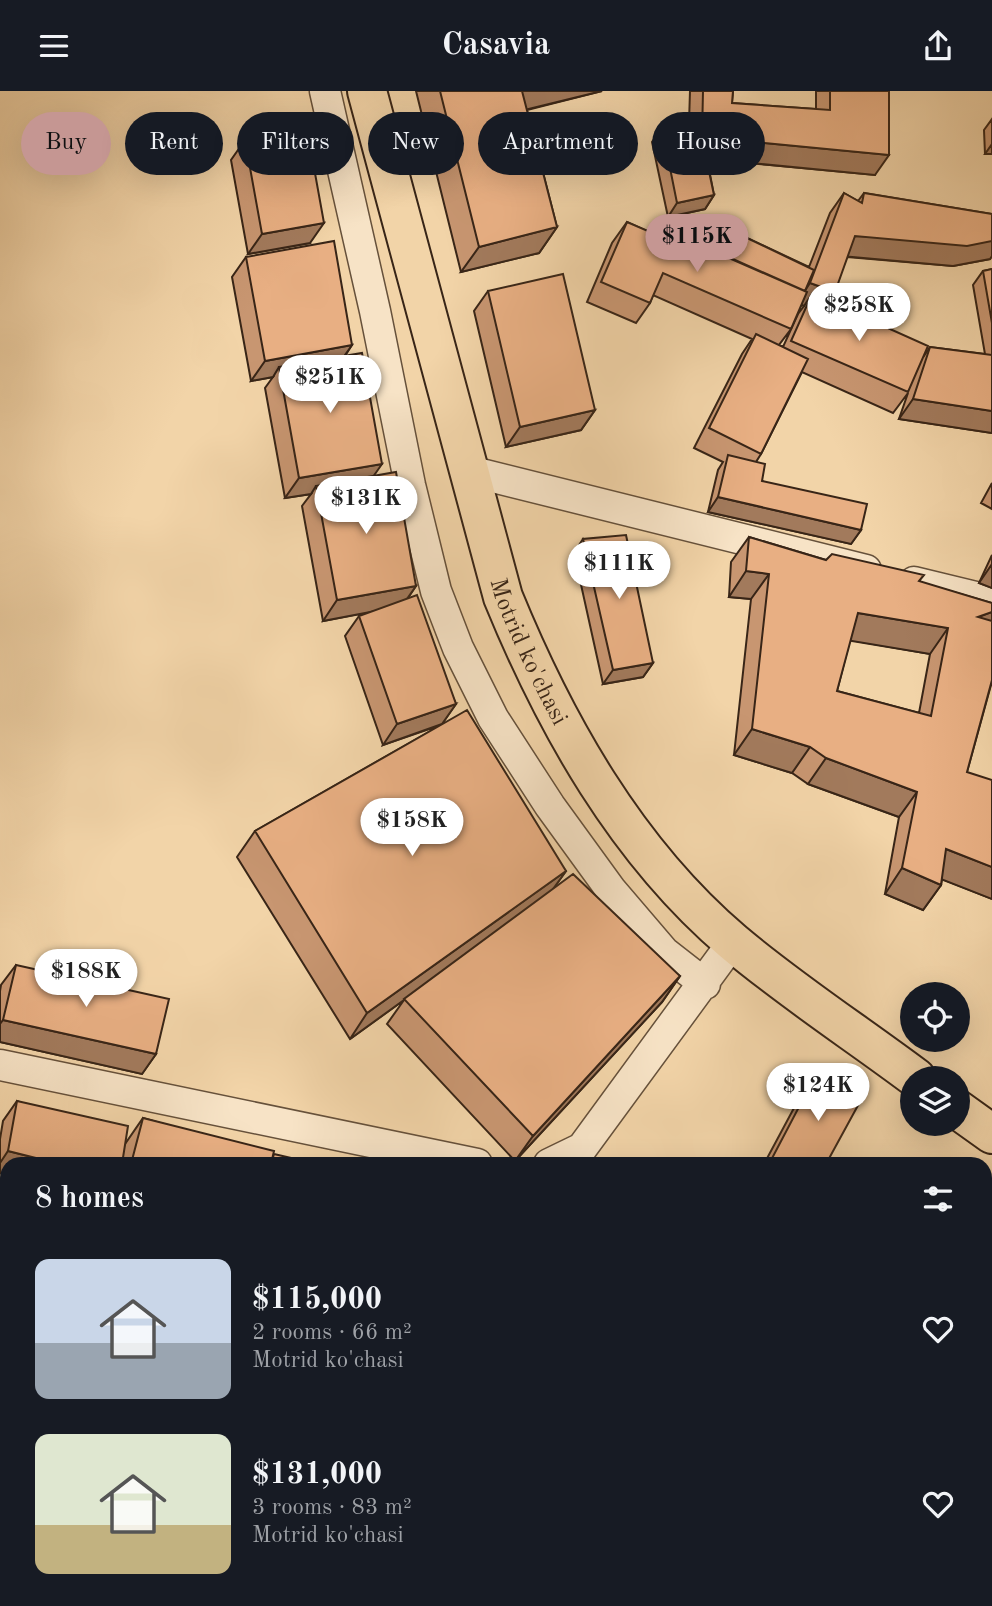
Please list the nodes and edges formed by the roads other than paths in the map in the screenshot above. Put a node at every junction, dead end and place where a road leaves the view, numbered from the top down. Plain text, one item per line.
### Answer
1 (325, 91) edge
2 (367, 91) edge
3 (469, 471) junction
4 (992, 601) edge
5 (733, 942) junction
6 (705, 984) junction
7 (0, 1065) edge
8 (900, 1066) edge
9 (970, 1118) edge
10 (992, 1134) edge
11 (443, 1157) edge
12 (563, 1157) edge

1 - 6 street
2 - 3 main road, Motrid ko'chasi
3 - 4 street
3 - 5 main road, Motrid ko'chasi
5 - 6 street
5 - 8 main road, Motrid ko'chasi
6 - 12 street
7 - 11 street
9 - 10 main road

